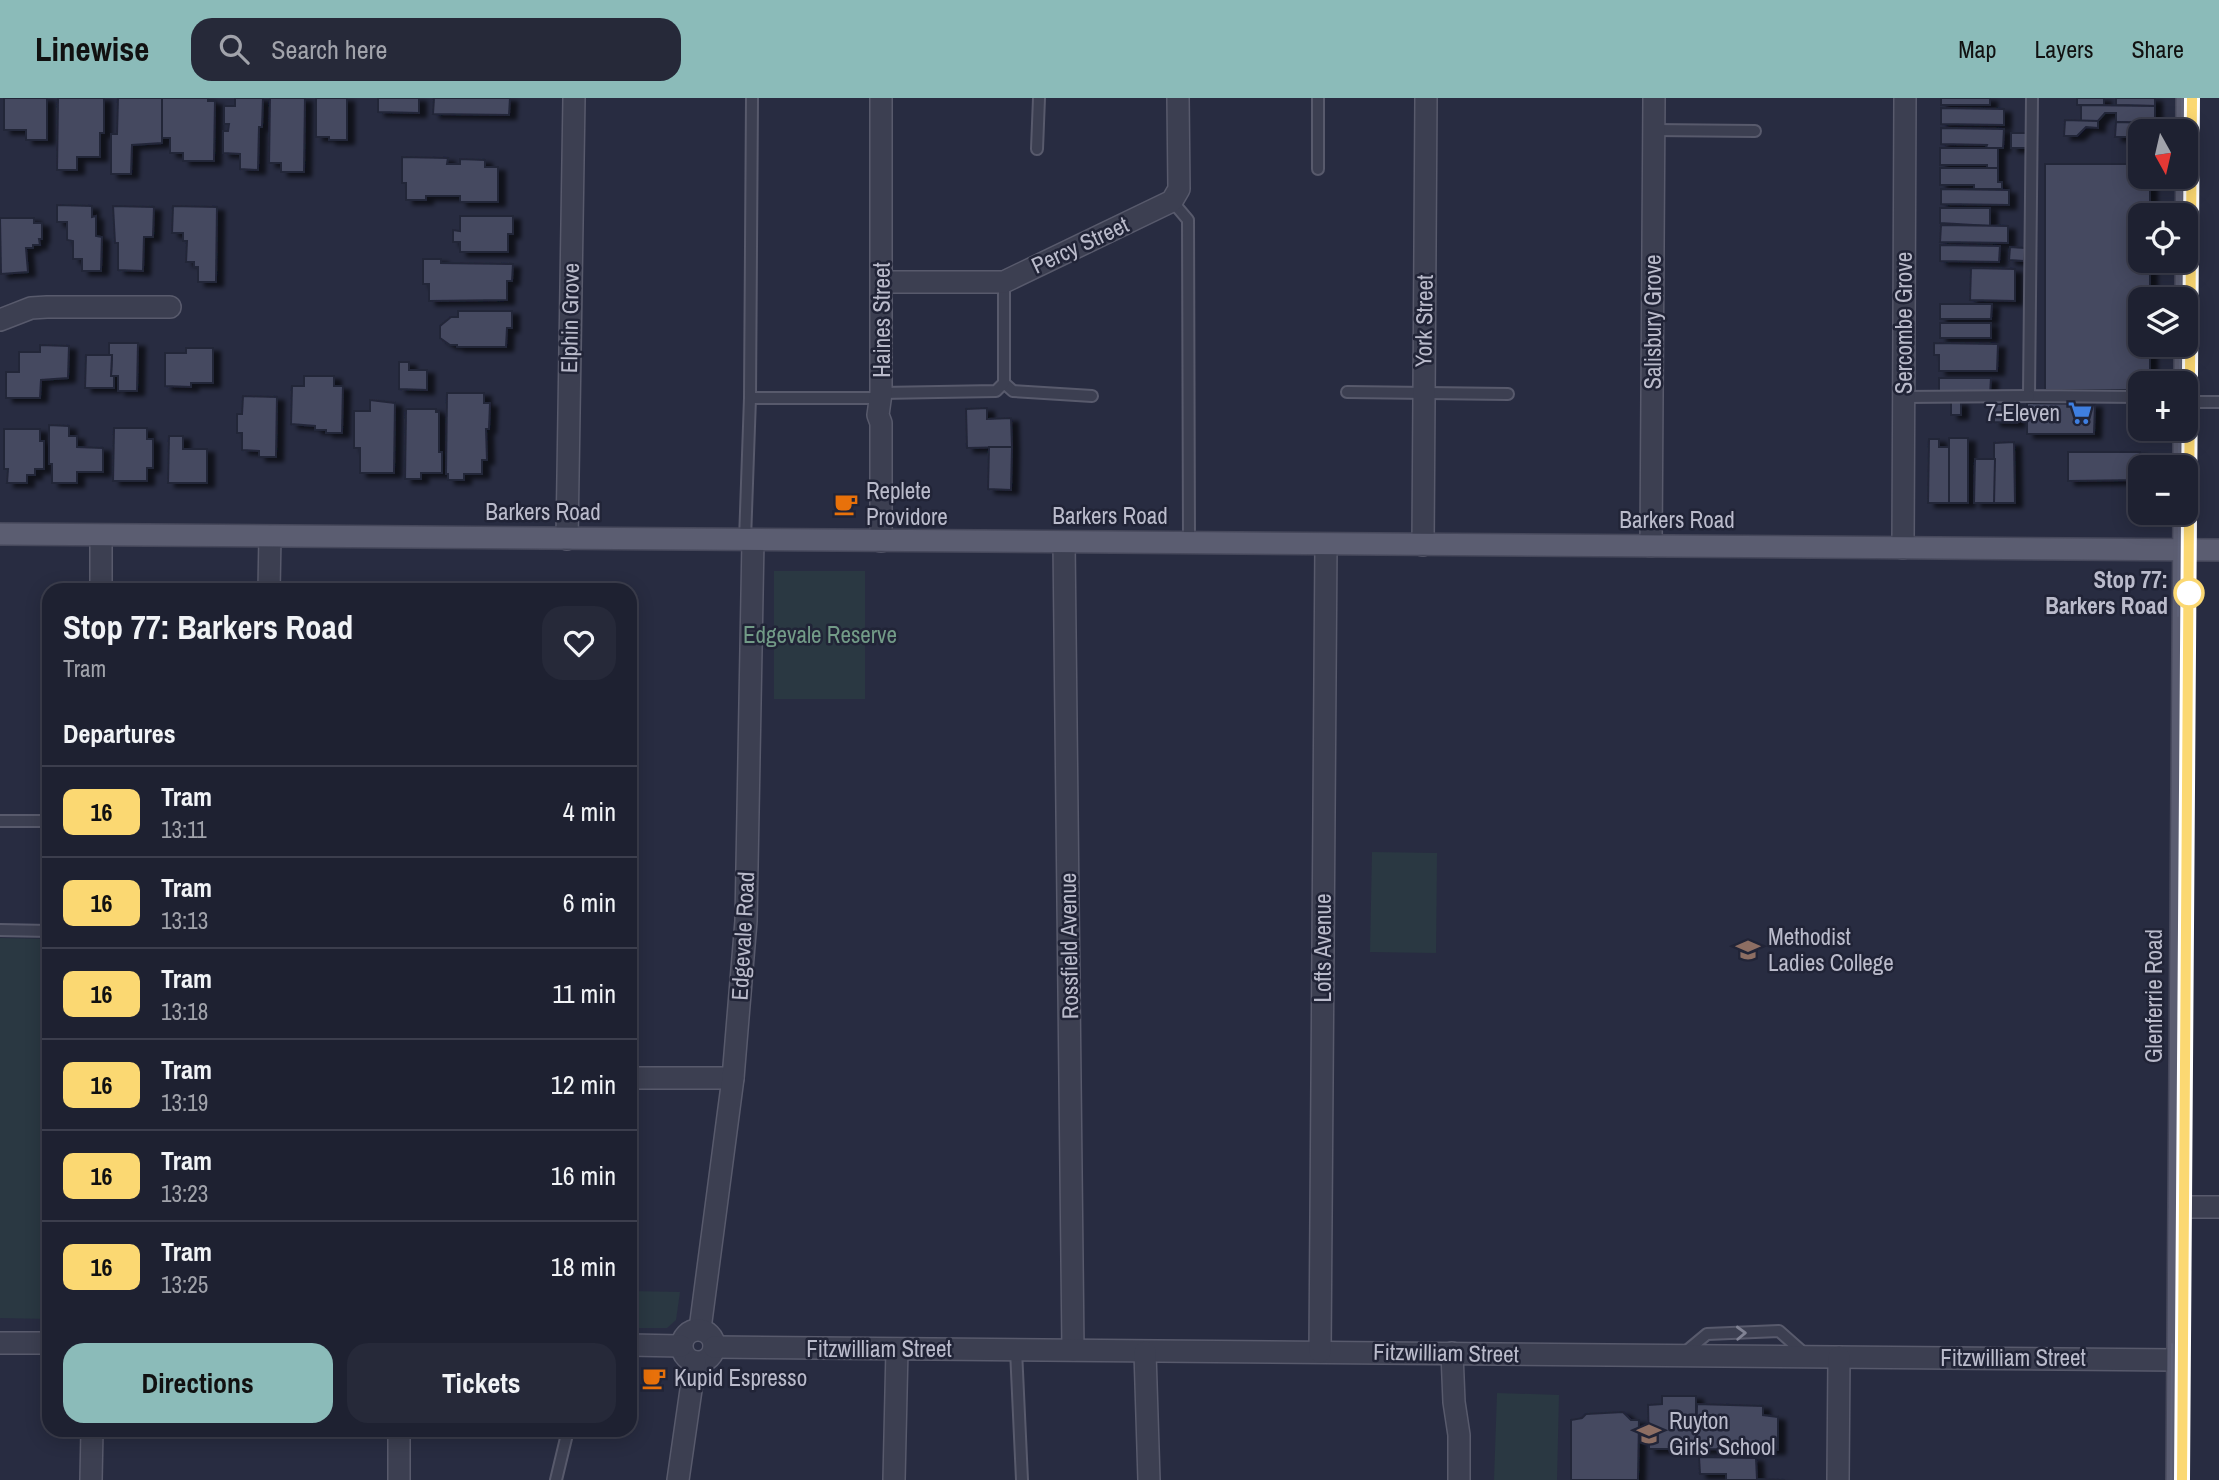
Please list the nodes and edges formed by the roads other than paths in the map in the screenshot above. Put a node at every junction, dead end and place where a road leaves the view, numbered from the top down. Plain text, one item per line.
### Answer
1 (573, 98) edge
2 (752, 98) edge
3 (881, 98) edge
4 (1039, 98) edge
5 (1178, 98) edge
6 (1318, 98) edge
7 (1426, 98) edge
8 (1654, 98) edge
9 (1905, 98) edge
10 (2032, 98) edge
11 (2187, 98) edge
12 (1654, 130) junction
13 (1755, 131) dead end
14 (1037, 149) dead end
15 (1318, 169) dead end
16 (1172, 201) junction
17 (882, 282) junction
18 (1004, 282) junction
19 (2186, 287) edge
20 (170, 307) dead end
21 (4, 320) edge
22 (1004, 383) junction
23 (1347, 393) dead end
24 (1424, 393) junction
25 (1508, 394) dead end
26 (880, 396) junction
27 (1092, 396) dead end
28 (2029, 396) junction
29 (1904, 397) junction
30 (2128, 397) edge
31 (750, 398) junction
32 (2198, 402) edge
33 (2219, 402) edge
34 (2184, 525) edge
35 (0, 534) edge
36 (101, 535) junction
37 (270, 536) junction
38 (567, 539) junction
39 (749, 540) junction
40 (881, 541) junction
41 (1064, 542) junction
42 (1189, 542) junction
43 (1326, 544) junction
44 (1423, 545) junction
45 (1651, 546) junction
46 (1903, 548) junction
47 (2184, 549) junction
48 (2219, 550) edge
49 (101, 583) edge
50 (269, 583) edge
51 (0, 821) edge
52 (42, 821) edge
53 (0, 930) edge
54 (42, 930) edge
55 (637, 1078) edge
56 (733, 1078) junction
57 (2179, 1207) junction
58 (2219, 1207) edge
59 (700, 1329) junction
60 (0, 1343) edge
61 (42, 1343) edge
62 (637, 1346) edge
63 (714, 1347) junction
64 (897, 1349) junction
65 (1016, 1350) junction
66 (1073, 1350) junction
67 (1145, 1352) junction
68 (1320, 1352) junction
69 (1460, 1353) junction
70 (688, 1354) junction
71 (1839, 1357) junction
72 (2178, 1360) junction
73 (92, 1437) edge
74 (399, 1437) edge
75 (566, 1437) edge
76 (91, 1480) edge
77 (399, 1480) edge
78 (556, 1480) edge
79 (678, 1480) edge
80 (894, 1480) edge
81 (1022, 1480) edge
82 (1149, 1480) edge
83 (1459, 1480) edge
84 (1838, 1480) edge
85 (2177, 1480) edge

1 - 38 street, Elphin Grove
2 - 31 lane
3 - 17 street, Haines Street
4 - 14 lane
5 - 16 street
6 - 15 lane
7 - 24 street, York Street
8 - 12 street, Salisbury Grove
9 - 29 street, Sercombe Grove
10 - 28 lane
11 - 19 main road
12 - 13 lane
12 - 45 street, Salisbury Grove
16 - 18 street, Percy Street
16 - 42 lane
17 - 18 street, Percy Street
17 - 26 street, Haines Street
18 - 22 lane
20 - 21 street
22 - 26 lane
22 - 27 lane
23 - 24 lane
24 - 25 lane
24 - 44 street, York Street
26 - 31 lane
26 - 40 street, Haines Street
28 - 29 lane
28 - 30 lane
29 - 46 street, Sercombe Grove
31 - 39 lane
32 - 33 lane
34 - 47 main road, Glenferrie Road
35 - 36 main road, Barkers Road
36 - 37 main road, Barkers Road
36 - 49 street
37 - 38 main road, Barkers Road
37 - 50 street
38 - 39 main road, Barkers Road
39 - 40 main road, Barkers Road
39 - 56 street, Edgevale Road
40 - 41 main road, Barkers Road
41 - 42 main road, Barkers Road
41 - 66 street, Rossfield Avenue
42 - 43 main road, Barkers Road
43 - 44 main road, Barkers Road
43 - 68 street, Lofts Avenue
44 - 45 main road, Barkers Road
45 - 46 main road, Barkers Road
46 - 47 main road, Barkers Road
47 - 48 main road, Barkers Road
47 - 57 main road, Glenferrie Road
51 - 52 lane
53 - 54 lane
55 - 56 street
56 - 59 street, Edgevale Road
57 - 58 street
57 - 72 main road, Glenferrie Road
59 - 63 street
59 - 70 street
60 - 61 street
62 - 70 street
63 - 64 street, Fitzwilliam Street
63 - 70 street
64 - 65 street, Fitzwilliam Street
64 - 80 street
65 - 66 street, Fitzwilliam Street
65 - 81 lane
66 - 67 street, Fitzwilliam Street
67 - 68 street, Fitzwilliam Street
67 - 82 street
68 - 69 street, Fitzwilliam Street
69 - 71 street, Fitzwilliam Street
69 - 83 street
70 - 79 street
71 - 72 street, Fitzwilliam Street
71 - 84 street
72 - 85 main road, Glenferrie Road
73 - 76 street
74 - 77 street
75 - 78 lane

